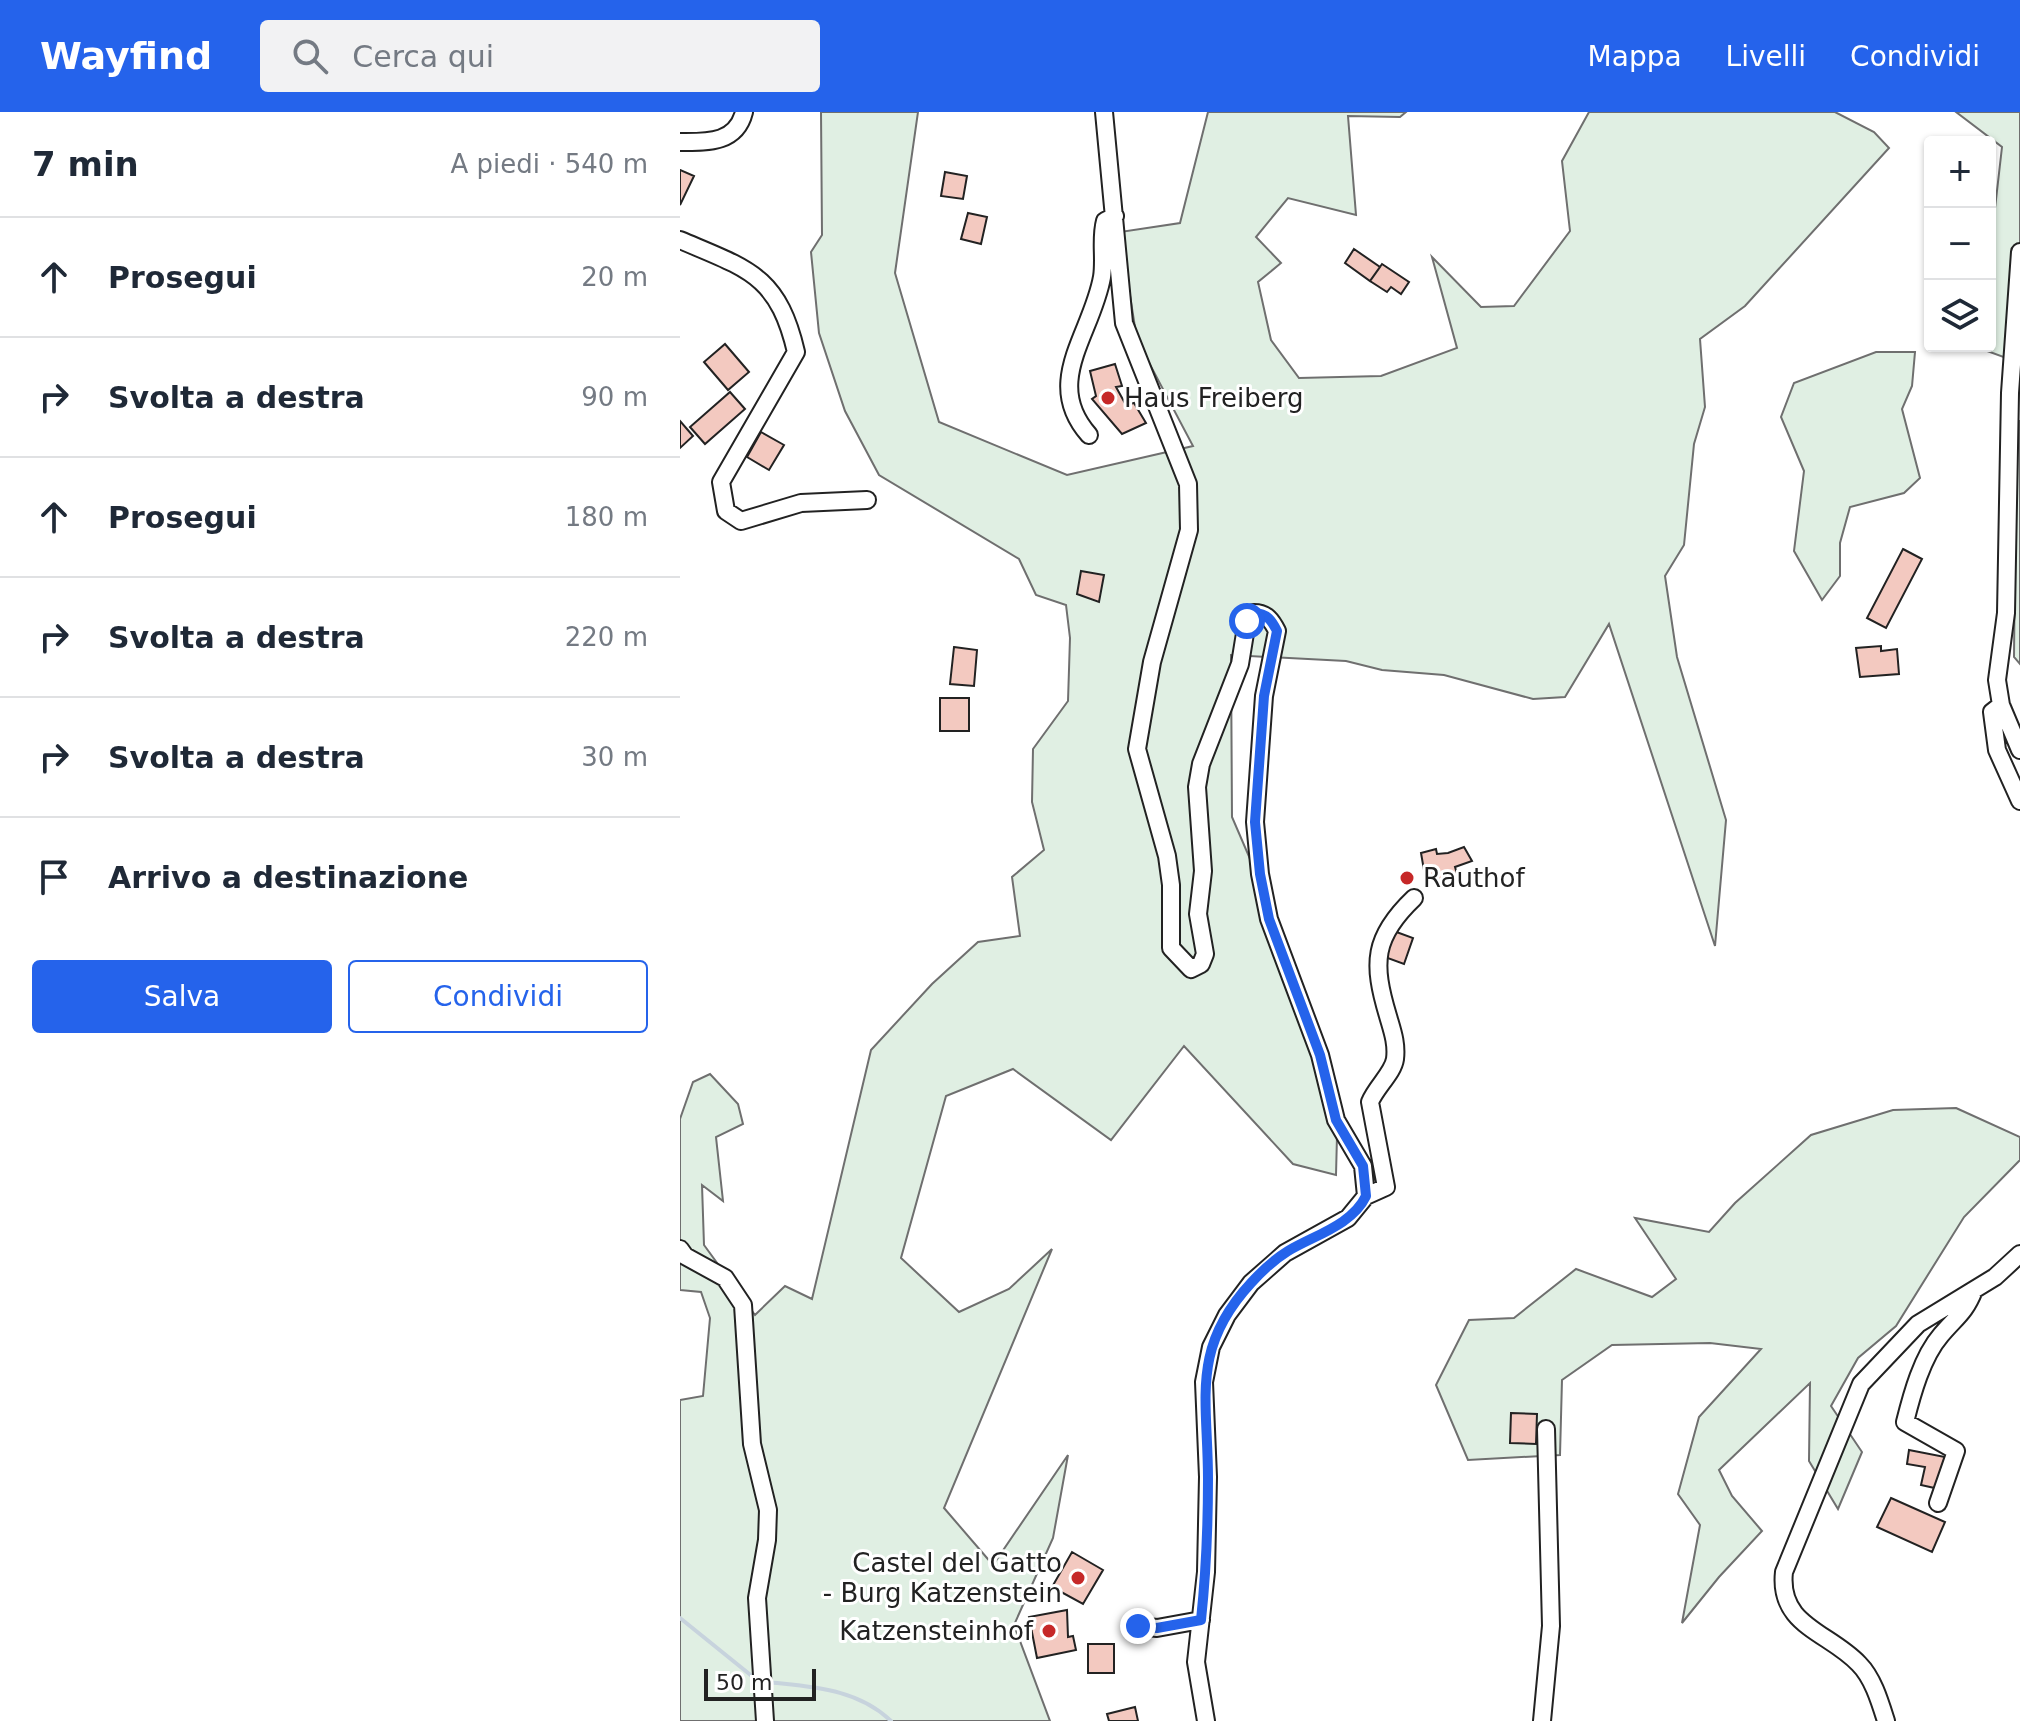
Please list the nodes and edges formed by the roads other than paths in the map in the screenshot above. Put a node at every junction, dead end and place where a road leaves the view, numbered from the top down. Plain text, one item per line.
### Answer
1 (744, 112) edge
2 (1104, 112) edge
3 (680, 142) edge
4 (1115, 216) junction
5 (680, 240) edge
6 (2020, 252) edge
7 (1089, 435) dead end
8 (867, 500) dead end
9 (2001, 705) junction
10 (2020, 750) edge
11 (2020, 801) edge
12 (1414, 898) dead end
13 (1366, 1196) junction
14 (680, 1249) edge
15 (2020, 1254) edge
16 (1974, 1290) junction
17 (1546, 1429) dead end
18 (1938, 1503) dead end
19 (1201, 1620) junction
20 (1138, 1626) dead end
21 (765, 1721) edge
22 (1206, 1721) edge
23 (1542, 1721) edge
24 (1886, 1721) edge

1 - 3 street
2 - 4 street
4 - 7 street
4 - 13 street
5 - 8 street
6 - 9 street
9 - 10 street
9 - 11 street
12 - 13 street
13 - 19 street
14 - 21 street
15 - 16 street
16 - 18 street
16 - 24 street
17 - 23 street
19 - 20 street
19 - 22 street

